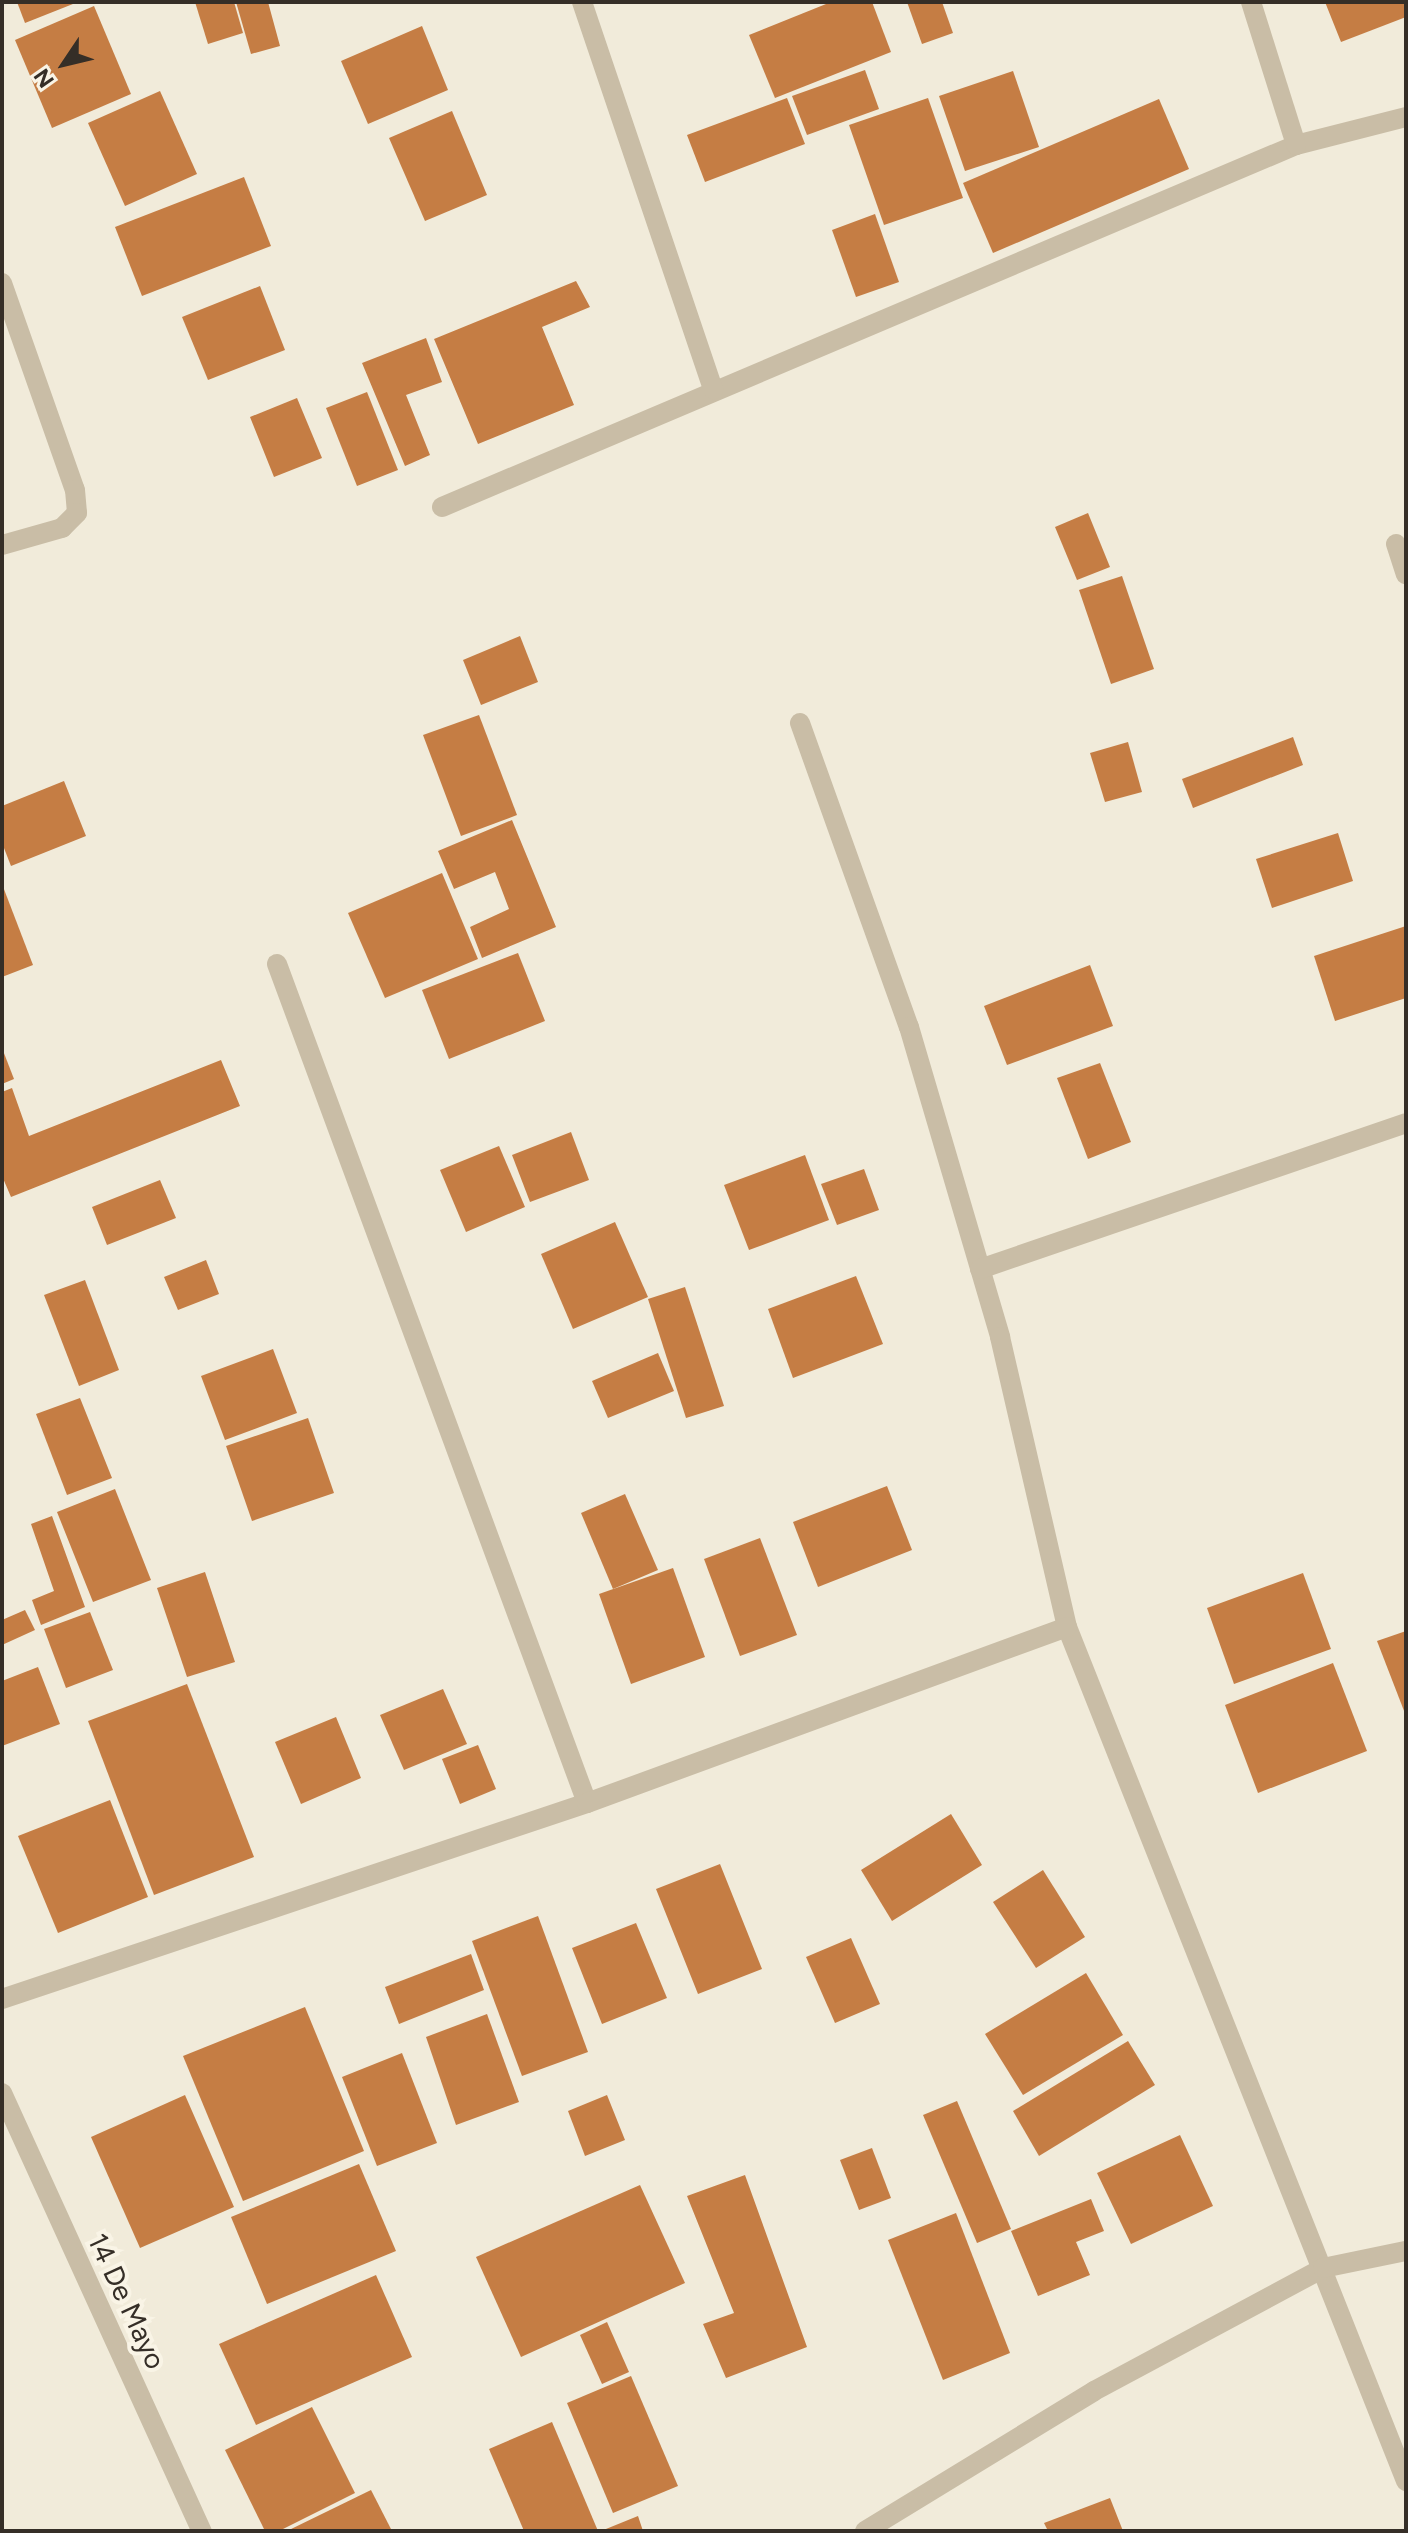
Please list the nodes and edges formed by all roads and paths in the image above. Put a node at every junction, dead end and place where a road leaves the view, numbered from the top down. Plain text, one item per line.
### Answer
1 (582, 2) edge
2 (1251, 2) edge
3 (1406, 117) edge
4 (1296, 145) junction
5 (2, 283) edge
6 (713, 389) junction
7 (442, 507) dead end
8 (1396, 544) dead end
9 (2, 545) edge
10 (1406, 574) edge
11 (800, 723) dead end
12 (277, 964) dead end
13 (1406, 1123) edge
14 (980, 1269) junction
15 (1067, 1627) junction
16 (587, 1803) junction
17 (2, 1999) edge
18 (2, 2093) edge
19 (1406, 2251) edge
20 (1323, 2268) junction
21 (1406, 2481) edge
22 (202, 2531) edge
23 (865, 2531) edge

1 - 6 street
2 - 4 street
3 - 4 street
4 - 6 street
5 - 9 street
6 - 7 street
8 - 10 street
11 - 14 street
12 - 16 street
13 - 14 street
14 - 15 street
15 - 16 street
15 - 20 street
16 - 17 street
18 - 22 street, 14 De Mayo
19 - 20 street
20 - 21 street
20 - 23 street

